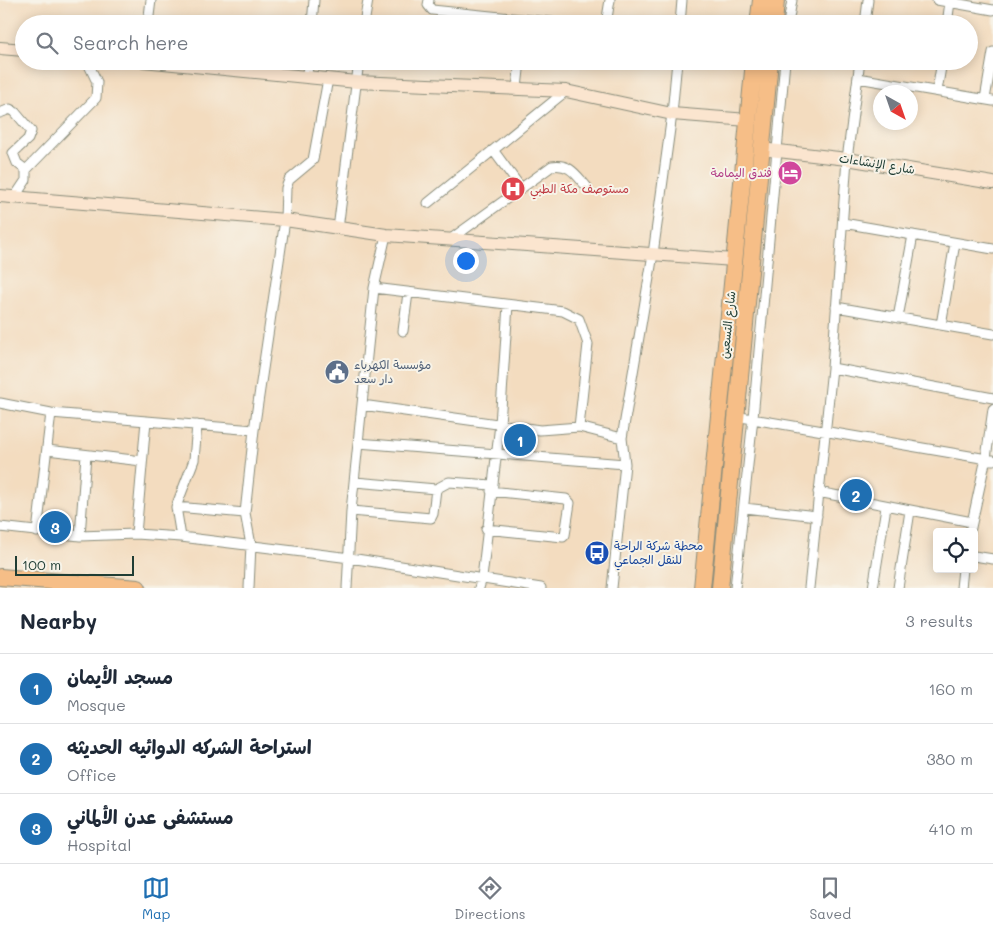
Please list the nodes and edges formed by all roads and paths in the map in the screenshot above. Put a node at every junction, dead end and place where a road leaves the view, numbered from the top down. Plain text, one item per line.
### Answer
1 (151, 0) edge
2 (314, 0) edge
3 (368, 0) edge
4 (429, 0) edge
5 (610, 0) edge
6 (682, 0) edge
7 (761, 0) edge
8 (776, 0) edge
9 (792, 0) edge
10 (868, 0) edge
11 (937, 0) edge
12 (950, 2) junction
13 (979, 4) edge
14 (993, 10) edge
15 (149, 15) edge
16 (313, 15) edge
17 (366, 15) edge
18 (474, 15) edge
19 (608, 15) edge
20 (681, 15) edge
21 (759, 15) edge
22 (775, 15) edge
23 (790, 15) edge
24 (866, 15) edge
25 (948, 15) edge
26 (0, 48) edge
27 (15, 49) edge
28 (993, 52) edge
29 (92, 70) edge
30 (235, 70) edge
31 (307, 70) edge
32 (358, 70) edge
33 (519, 70) edge
34 (676, 70) edge
35 (753, 70) edge
36 (770, 70) edge
37 (783, 70) edge
38 (859, 70) edge
39 (940, 70) edge
40 (307, 77) junction
41 (858, 78) junction
42 (328, 79) junction
43 (357, 82) junction
44 (517, 88) junction
45 (566, 91) junction
46 (937, 91) junction
47 (989, 100) edge
48 (0, 113) edge
49 (672, 114) junction
50 (748, 120) junction
51 (493, 150) junction
52 (744, 150) junction
53 (769, 150) junction
54 (848, 159) junction
55 (26, 170) junction
56 (993, 183) edge
57 (587, 187) dead end
58 (520, 188) junction
59 (0, 196) edge
60 (14, 198) junction
61 (428, 203) dead end
62 (285, 220) junction
63 (844, 223) junction
64 (338, 229) junction
65 (386, 234) junction
66 (913, 235) junction
67 (451, 239) junction
68 (955, 243) junction
69 (993, 250) edge
70 (653, 254) junction
71 (734, 260) junction
72 (374, 288) junction
73 (408, 292) junction
74 (508, 305) junction
75 (836, 307) junction
76 (898, 318) junction
77 (941, 325) junction
78 (403, 331) dead end
79 (993, 334) edge
80 (832, 368) junction
81 (993, 398) edge
82 (0, 403) edge
83 (362, 406) junction
84 (993, 410) edge
85 (51, 413) junction
86 (735, 416) junction
87 (753, 418) junction
88 (146, 421) junction
89 (500, 424) junction
90 (197, 425) junction
91 (579, 427) junction
92 (254, 430) junction
93 (824, 430) junction
94 (622, 438) junction
95 (358, 443) junction
96 (47, 450) junction
97 (496, 454) junction
98 (86, 455) junction
99 (989, 459) edge
100 (142, 461) junction
101 (625, 464) junction
102 (354, 482) junction
103 (491, 488) junction
104 (436, 489) junction
105 (818, 492) junction
106 (176, 507) junction
107 (886, 507) junction
108 (744, 508) junction
109 (352, 511) junction
110 (910, 511) junction
111 (245, 513) junction
112 (817, 516) junction
113 (972, 522) junction
114 (0, 528) edge
115 (971, 528) edge
116 (486, 529) junction
117 (38, 532) junction
118 (136, 534) junction
119 (80, 536) junction
120 (181, 537) junction
121 (252, 545) junction
122 (978, 557) edge
123 (350, 558) junction
124 (993, 559) edge
125 (963, 573) edge
126 (0, 577) edge
127 (482, 578) junction
128 (138, 588) edge
129 (249, 588) edge
130 (347, 588) edge
131 (479, 588) edge
132 (541, 588) edge
133 (612, 588) edge
134 (702, 588) edge
135 (720, 588) edge
136 (735, 588) edge
137 (810, 588) edge
138 (873, 588) edge
139 (898, 588) edge
140 (961, 588) edge

1 - 15 street
2 - 16 street
3 - 17 street
4 - 18 street
5 - 19 street
6 - 20 street
7 - 21 highway
8 - 22 highway
9 - 23 street
10 - 24 street
11 - 12 street
12 - 13 street
12 - 25 street
13 - 14 street
26 - 27 street
28 - 47 street
29 - 55 street
30 - 40 street
31 - 40 street
32 - 43 street
33 - 44 street
34 - 49 street
35 - 50 highway, شارع التسعين
36 - 53 highway, شارع التسعين
37 - 53 street
38 - 41 street
39 - 46 street
40 - 42 street
41 - 46 street
41 - 54 street
42 - 43 street
42 - 62 street
43 - 44 street
43 - 64 street
44 - 45 street
45 - 49 street
45 - 51 street
46 - 47 street
48 - 55 street
49 - 50 street
49 - 70 street
50 - 52 highway, شارع التسعين
51 - 58 street
51 - 61 street
52 - 53 highway
52 - 71 highway, شارع التسعين
53 - 54 street, شارع الإنشاءات
53 - 86 highway, شارع التسعين
53 - 87 street
54 - 56 street, شارع الإنشاءات
54 - 63 street
55 - 60 street
57 - 58 street
58 - 67 street
59 - 60 street
60 - 62 street
62 - 64 street
62 - 92 street
63 - 66 street
63 - 75 street
64 - 65 street
65 - 67 street
65 - 72 street
66 - 68 street
66 - 76 street
67 - 70 street
68 - 69 street
68 - 77 street
70 - 71 street
70 - 94 street
71 - 134 highway, شارع التسعين
72 - 73 street
72 - 83 street
73 - 74 street
73 - 78 street
74 - 89 street
74 - 91 street
75 - 76 street
75 - 80 street
76 - 77 street
77 - 79 street
80 - 81 street
80 - 93 street
82 - 85 street
83 - 89 street
83 - 95 street
84 - 99 street
85 - 88 street
85 - 96 street
86 - 87 street
86 - 135 highway, شارع التسعين
87 - 93 street
87 - 108 street
88 - 90 street
88 - 100 street
89 - 91 street
89 - 97 street
90 - 92 street
90 - 106 street
91 - 94 street
92 - 111 street
93 - 99 street
93 - 105 street
94 - 101 street
95 - 97 street
95 - 102 street
96 - 98 street
96 - 117 street
97 - 101 street
97 - 103 street
98 - 100 street
98 - 119 street
99 - 113 street
100 - 118 street
101 - 133 street
102 - 104 street
102 - 109 street
103 - 104 street
103 - 116 street
103 - 116 street
104 - 109 street
105 - 107 street
105 - 112 street
106 - 111 street
106 - 120 street
107 - 110 street
107 - 138 street
108 - 112 street
108 - 136 street
109 - 123 street
110 - 113 street
110 - 139 street
111 - 121 street
112 - 137 street
113 - 115 street
114 - 117 street
116 - 127 street
117 - 119 street
118 - 119 street
118 - 120 street
120 - 121 street
121 - 123 street
121 - 129 street
122 - 124 street
123 - 127 street
123 - 130 street
125 - 140 street
126 - 128 highway
127 - 131 street
127 - 132 street

